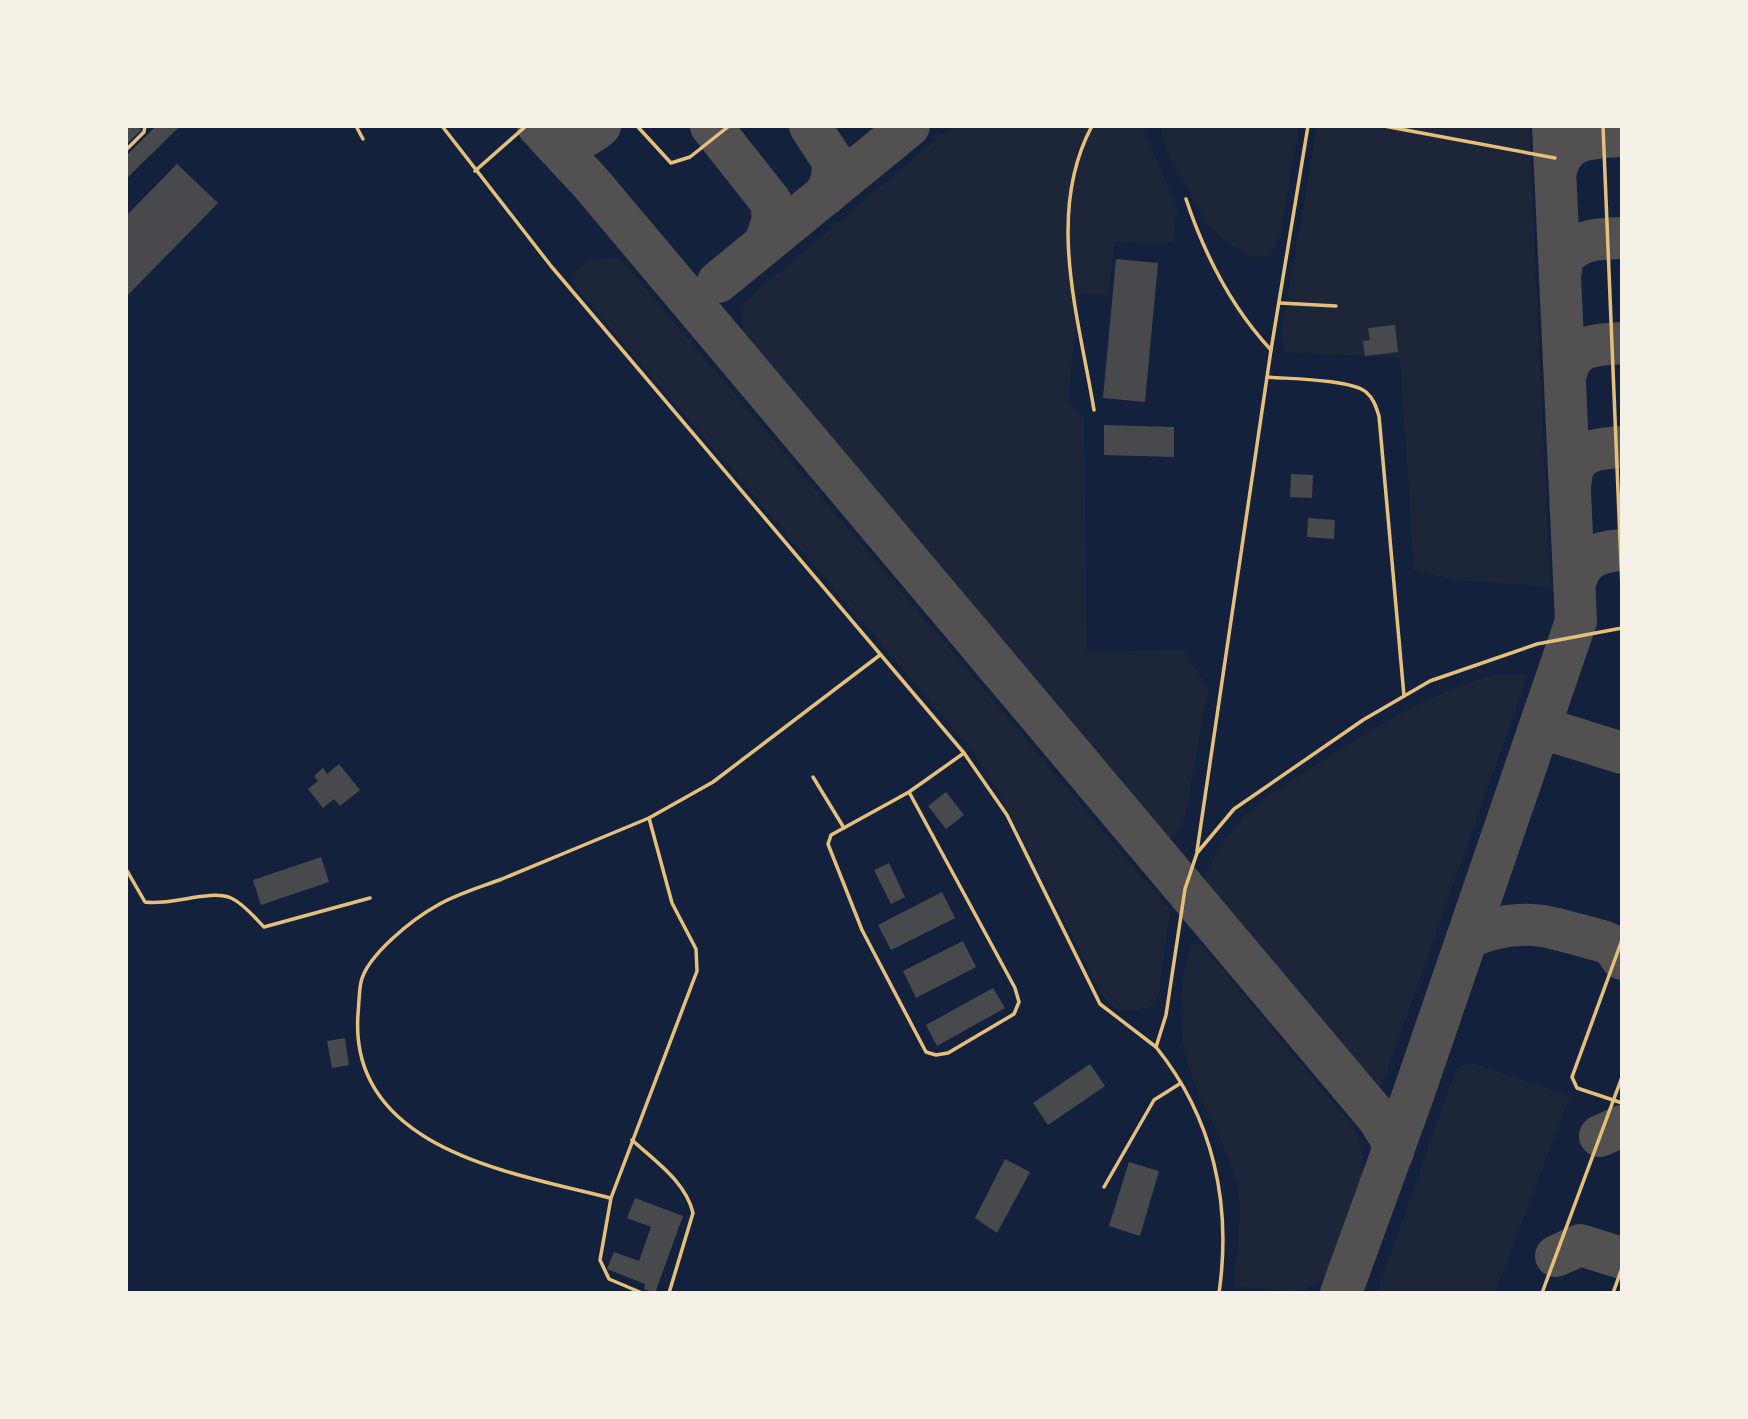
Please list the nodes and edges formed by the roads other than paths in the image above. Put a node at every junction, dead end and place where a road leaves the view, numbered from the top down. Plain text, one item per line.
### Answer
1 (145, 126) edge
2 (356, 126) edge
3 (442, 126) edge
4 (526, 126) edge
5 (637, 126) edge
6 (729, 126) edge
7 (1092, 126) edge
8 (1308, 126) edge
9 (1384, 126) edge
10 (1603, 126) edge
11 (363, 139) dead end
12 (126, 150) edge
13 (1555, 158) dead end
14 (475, 171) junction
15 (1186, 199) dead end
16 (1280, 303) junction
17 (1336, 306) dead end
18 (1271, 351) junction
19 (1267, 377) junction
20 (1094, 410) dead end
21 (1622, 588) edge
22 (1622, 628) edge
23 (880, 655) junction
24 (1404, 696) junction
25 (964, 753) junction
26 (813, 777) dead end
27 (909, 792) junction
28 (649, 818) junction
29 (844, 828) junction
30 (1197, 853) junction
31 (126, 869) edge
32 (370, 898) dead end
33 (1622, 940) edge
34 (1156, 1047) junction
35 (1622, 1077) edge
36 (1181, 1083) junction
37 (1614, 1100) junction
38 (1622, 1103) edge
39 (632, 1140) junction
40 (1104, 1187) dead end
41 (611, 1198) junction
42 (1622, 1268) edge
43 (642, 1293) edge
44 (668, 1293) edge
45 (1219, 1293) edge
46 (1542, 1293) edge
47 (1613, 1293) edge

1 - 12 lane
2 - 11 lane
3 - 14 lane
4 - 14 lane
5 - 6 lane
7 - 20 lane
8 - 16 lane
9 - 13 lane
10 - 21 lane
14 - 23 lane
15 - 18 lane
16 - 17 lane
16 - 18 lane
18 - 19 lane
19 - 24 lane
19 - 30 lane
22 - 24 lane
23 - 25 lane
23 - 28 lane
24 - 30 lane
25 - 27 lane
25 - 34 lane
26 - 29 lane
27 - 29 lane
27 - 29 lane
28 - 39 lane
28 - 41 lane
30 - 34 lane
31 - 32 lane
33 - 37 lane
34 - 36 lane
35 - 37 lane
36 - 40 lane
36 - 45 lane
37 - 38 lane
37 - 46 lane
39 - 41 lane
39 - 44 lane
41 - 43 lane
42 - 47 lane

